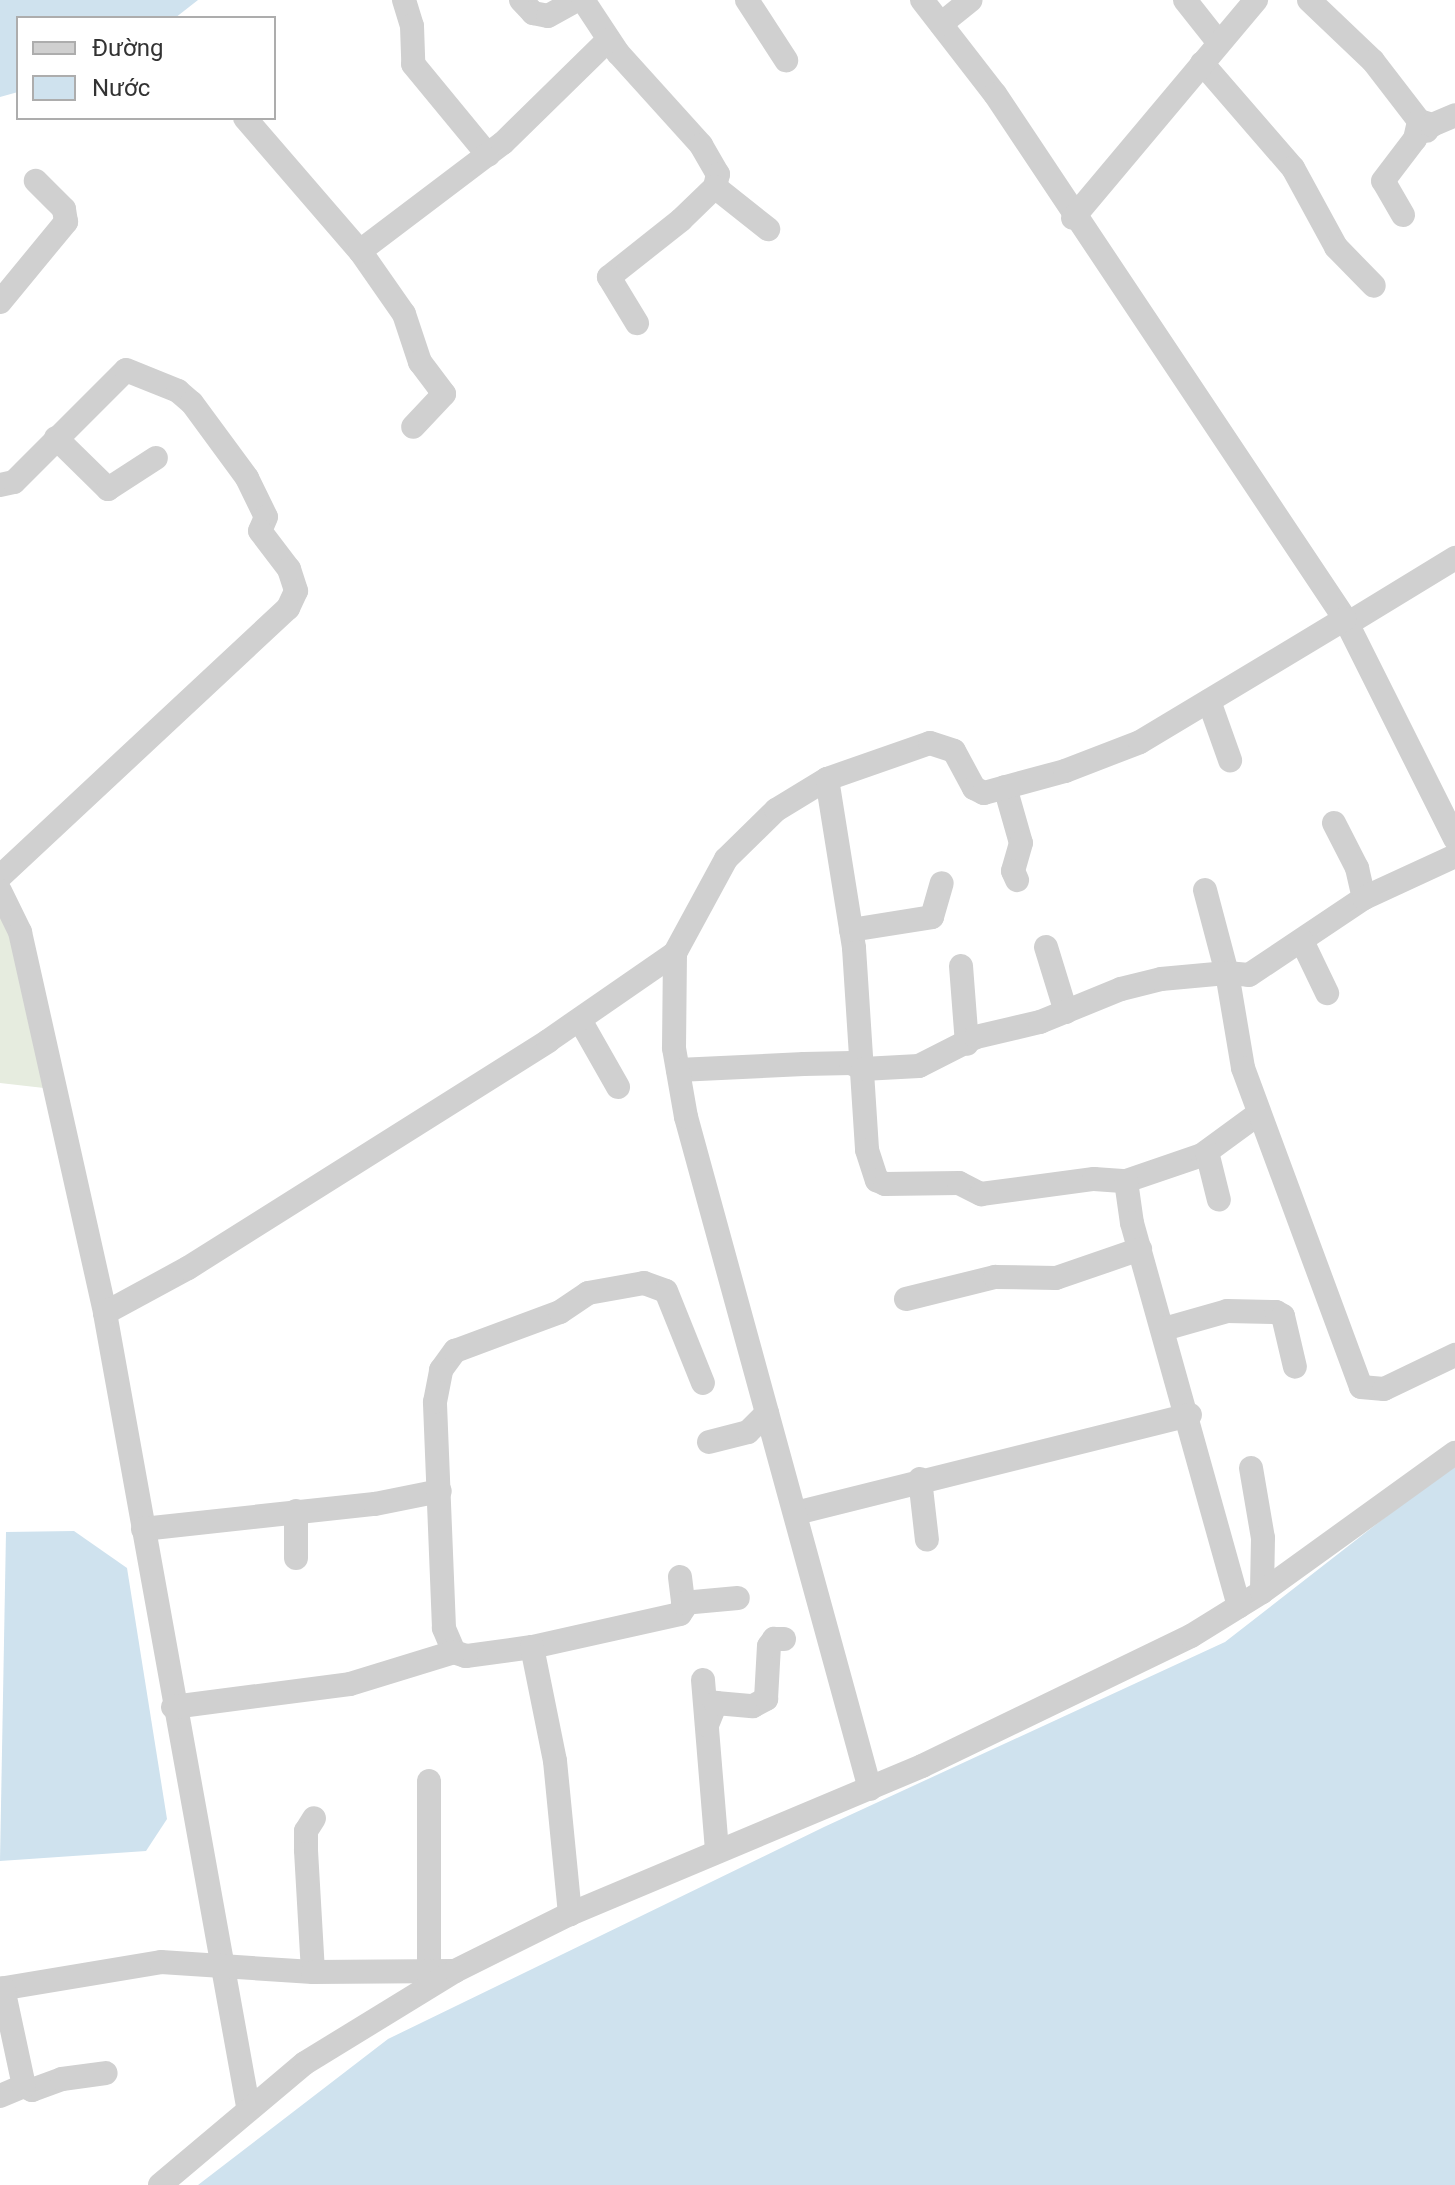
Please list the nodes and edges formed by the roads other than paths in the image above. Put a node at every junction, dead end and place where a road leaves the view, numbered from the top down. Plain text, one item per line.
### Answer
1 (404, 0) edge
2 (521, 0) edge
3 (580, 0) edge
4 (747, 0) edge
5 (922, 0) edge
6 (971, 0) edge
7 (1185, 0) edge
8 (1256, 0) edge
9 (1309, 0) edge
10 (941, 24) junction
11 (608, 40) junction
12 (1219, 43) junction
13 (786, 60) dead end
14 (1202, 63) junction
15 (1455, 115) edge
16 (247, 120) edge
17 (1423, 126) junction
18 (488, 155) junction
19 (36, 181) dead end
20 (715, 187) junction
21 (1403, 215) dead end
22 (1073, 218) junction
23 (768, 229) dead end
24 (360, 251) junction
25 (1374, 286) dead end
26 (0, 302) edge
27 (637, 323) dead end
28 (413, 427) dead end
29 (56, 438) junction
30 (156, 458) dead end
31 (0, 485) edge
32 (1455, 558) edge
33 (1346, 622) junction
34 (1209, 701) junction
35 (1230, 760) dead end
36 (827, 779) junction
37 (1005, 787) junction
38 (1334, 823) dead end
39 (1455, 839) edge
40 (1455, 856) edge
41 (0, 877) edge
42 (1017, 880) dead end
43 (942, 883) dead end
44 (1205, 890) dead end
45 (0, 891) edge
46 (1364, 898) junction
47 (851, 930) junction
48 (1302, 941) junction
49 (1046, 947) dead end
50 (675, 953) junction
51 (961, 966) dead end
52 (1227, 973) junction
53 (1327, 993) dead end
54 (1066, 1012) junction
55 (580, 1020) junction
56 (967, 1044) junction
57 (863, 1069) junction
58 (678, 1070) junction
59 (618, 1087) dead end
60 (1258, 1114) junction
61 (1207, 1152) junction
62 (1126, 1181) junction
63 (1219, 1200) dead end
64 (1140, 1249) junction
65 (906, 1299) dead end
66 (105, 1313) junction
67 (1164, 1329) junction
68 (1455, 1355) edge
69 (1295, 1367) dead end
70 (703, 1383) dead end
71 (767, 1413) junction
72 (1190, 1415) junction
73 (709, 1442) dead end
74 (1455, 1453) edge
75 (1251, 1468) dead end
76 (920, 1479) junction
77 (440, 1491) junction
78 (296, 1511) junction
79 (796, 1513) junction
80 (143, 1529) junction
81 (927, 1540) dead end
82 (296, 1558) dead end
83 (680, 1577) dead end
84 (1262, 1592) junction
85 (738, 1598) dead end
86 (683, 1603) junction
87 (1239, 1606) junction
88 (784, 1639) dead end
89 (532, 1647) junction
90 (454, 1652) junction
91 (703, 1680) dead end
92 (173, 1707) junction
93 (707, 1725) junction
94 (429, 1781) dead end
95 (870, 1789) junction
96 (314, 1818) dead end
97 (717, 1851) junction
98 (570, 1914) junction
99 (221, 1966) junction
100 (429, 1971) junction
101 (455, 1971) junction
102 (313, 1972) junction
103 (2, 1988) edge
104 (106, 2073) dead end
105 (24, 2086) junction
106 (0, 2096) edge
107 (248, 2106) junction
108 (160, 2185) edge

1 - 18 street
2 - 3 street
3 - 11 street
4 - 13 street
5 - 10 street
6 - 10 street
7 - 12 street
8 - 12 street
9 - 17 street
10 - 22 street
11 - 18 street
11 - 20 street
12 - 14 street
14 - 22 street
14 - 25 street
15 - 17 street
16 - 24 street
17 - 21 street
18 - 24 street
19 - 26 street
20 - 23 street
20 - 27 street
22 - 33 street
24 - 28 street
29 - 30 street
29 - 31 street
29 - 41 street
32 - 33 street
33 - 34 street
33 - 39 street
34 - 35 street
34 - 37 street
36 - 37 street
36 - 47 street
36 - 50 street
37 - 42 street
38 - 46 street
40 - 46 street
43 - 47 street
44 - 52 street
45 - 66 street
46 - 48 street
47 - 57 street
48 - 52 street
48 - 53 street
49 - 54 street
50 - 55 street
50 - 58 street
51 - 56 street
52 - 54 street
52 - 60 street
54 - 56 street
55 - 59 street
55 - 66 street
56 - 57 street
57 - 58 street
57 - 62 street
58 - 71 street
60 - 61 street
60 - 68 street
61 - 62 street
61 - 63 street
62 - 64 street
64 - 65 street
64 - 67 street
66 - 80 street
67 - 69 street
67 - 72 street
70 - 77 street
71 - 73 street
71 - 79 street
72 - 76 street
72 - 87 street
74 - 84 street
75 - 84 street
76 - 79 street
76 - 81 street
77 - 78 street
77 - 90 street
78 - 80 street
78 - 82 street
79 - 95 street
80 - 92 street
83 - 86 street
84 - 87 street
85 - 86 street
86 - 89 street
87 - 95 street
88 - 93 street
89 - 90 street
89 - 98 street
90 - 92 street
91 - 93 street
92 - 99 street
93 - 97 street
94 - 100 street
95 - 97 street
96 - 102 street
97 - 98 street
98 - 101 street
99 - 102 street
99 - 103 street
99 - 107 street
100 - 101 street
100 - 102 street
101 - 107 street
103 - 105 street
104 - 105 street
105 - 106 street
107 - 108 street

